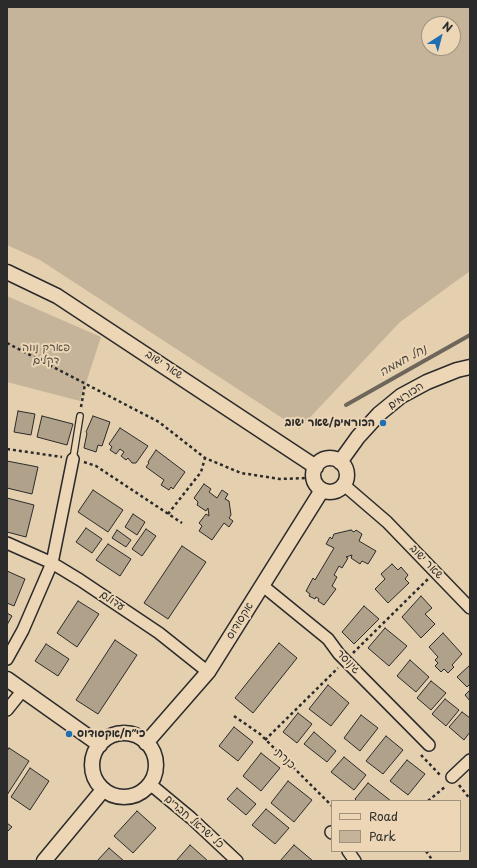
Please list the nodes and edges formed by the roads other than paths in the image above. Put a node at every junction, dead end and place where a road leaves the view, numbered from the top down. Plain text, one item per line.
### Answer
1 (7, 272) edge
2 (470, 367) edge
3 (80, 416) road end
4 (73, 459) joint
5 (340, 462) junction
6 (315, 472) junction
7 (344, 485) junction
8 (322, 490) junction
9 (7, 543) edge
10 (52, 563) junction
11 (263, 586) junction
12 (470, 608) edge
13 (7, 659) edge
14 (208, 672) junction
15 (7, 678) edge
16 (24, 690) junction
17 (7, 710) edge
18 (146, 743) junction
19 (100, 744) junction
20 (429, 745) road end
21 (470, 760) edge
22 (450, 780) road end
23 (150, 784) junction
24 (103, 790) junction
25 (349, 852) edge
26 (44, 861) edge
27 (238, 861) edge
28 (355, 861) edge

1 - 6 street, שאר ישוב
2 - 5 street, הכורמים
3 - 4 lane
4 - 10 street
5 - 6 street
5 - 7 street
6 - 8 street
7 - 8 street
7 - 12 street, שאר ישוב
8 - 11 street, אקסודוס
9 - 10 street, עדולם
10 - 13 street
10 - 14 street, עדולם
11 - 14 street, אקסודוס
11 - 20 street, גינוסר
14 - 18 street, אקסודוס
15 - 16 street
16 - 17 street
16 - 19 street
18 - 19 street
18 - 23 street
19 - 24 street
21 - 22 street
23 - 24 street
23 - 27 street, כל ישראל חברים
24 - 26 street
25 - 28 street

